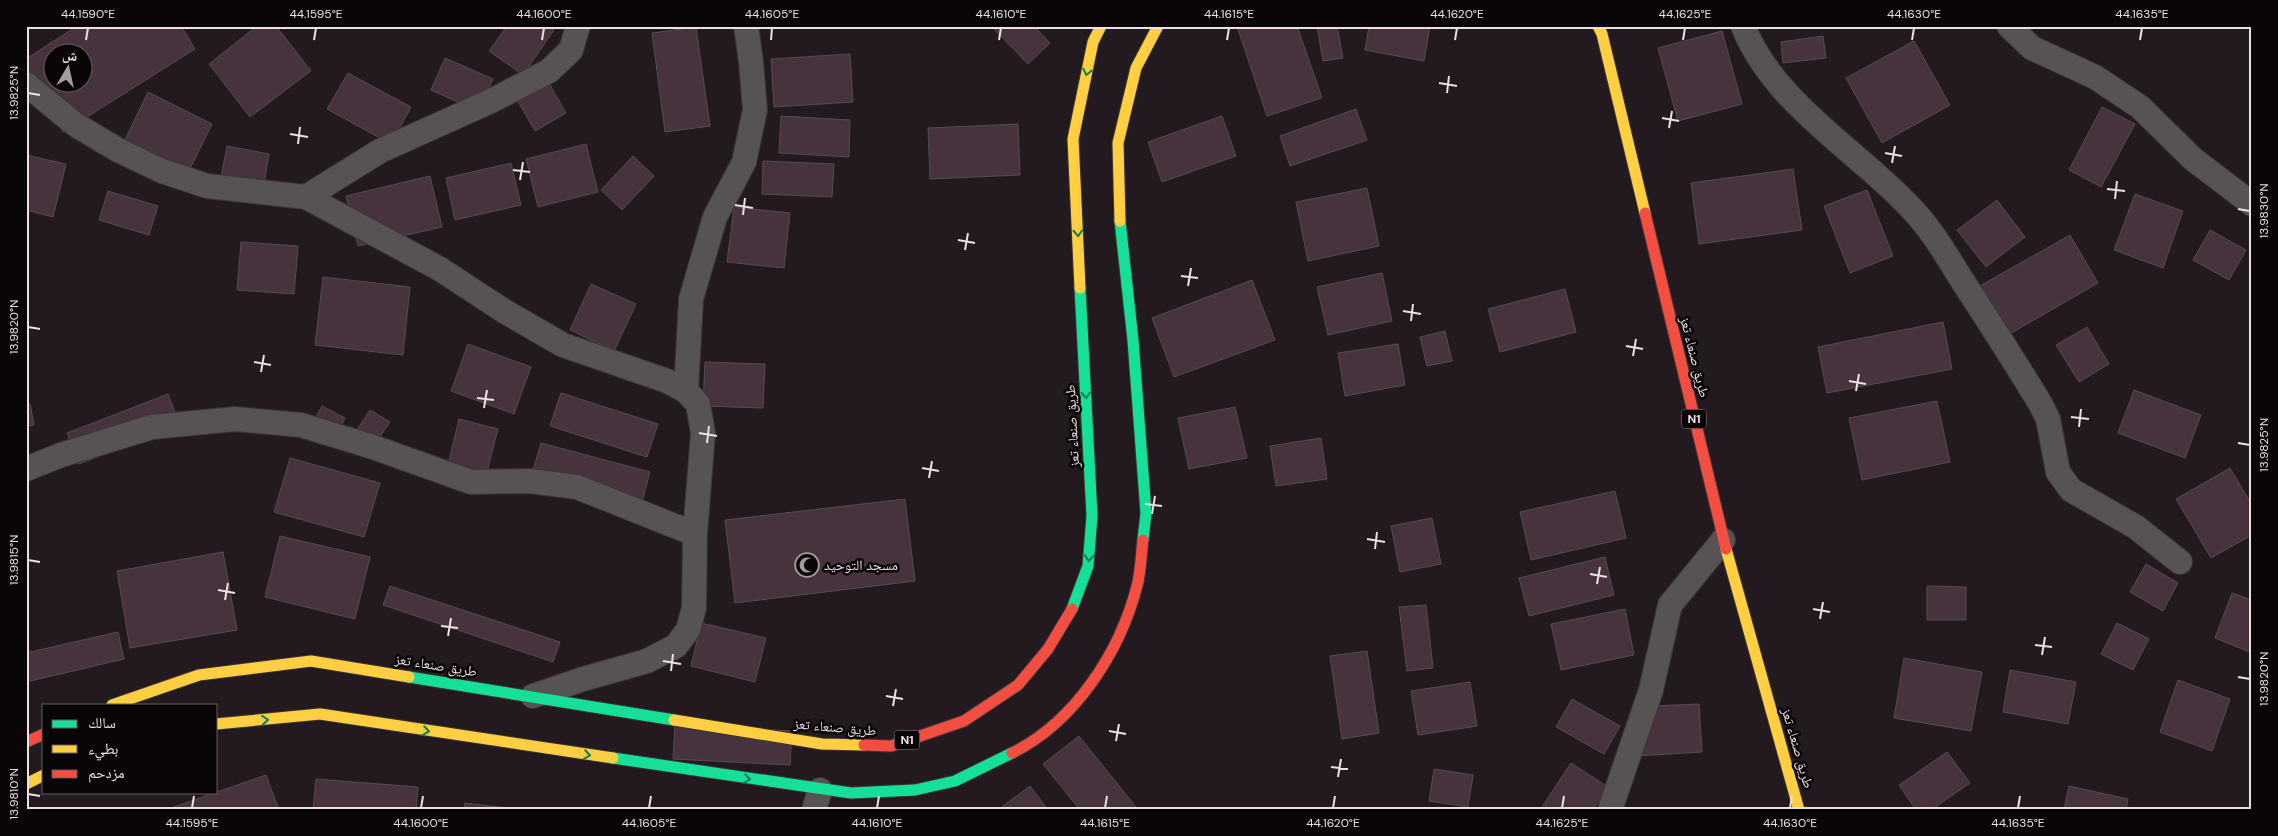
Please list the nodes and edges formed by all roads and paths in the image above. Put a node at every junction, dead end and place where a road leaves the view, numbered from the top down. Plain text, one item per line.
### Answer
1 (578, 26) edge
2 (746, 26) edge
3 (1102, 26) edge
4 (1158, 26) edge
5 (1598, 26) edge
6 (1743, 26) edge
7 (2009, 26) edge
8 (26, 84) edge
9 (306, 197) junction
10 (2252, 204) edge
11 (686, 391) junction
12 (26, 469) edge
13 (695, 534) junction
14 (1723, 540) junction
15 (2180, 562) dead end
16 (533, 696) junction
17 (115, 704) edge
18 (218, 724) edge
19 (42, 735) edge
20 (26, 742) edge
21 (42, 776) edge
22 (26, 784) edge
23 (817, 800) edge
24 (1610, 810) edge
25 (1799, 810) edge

1 - 9 street
2 - 11 street
3 -> 16 highway, طريق صنعاء تعز / N1
4 - 23 highway
5 - 14 highway, طريق صنعاء تعز / N1
6 - 15 street
7 - 10 street
8 - 9 street
9 - 11 street
11 - 13 street
12 - 13 street
13 - 16 street
14 - 24 street
14 - 25 highway, طريق صنعاء تعز / N1
16 - 17 highway, طريق صنعاء تعز / N1
18 -> 23 highway
19 - 20 highway
21 - 22 highway

